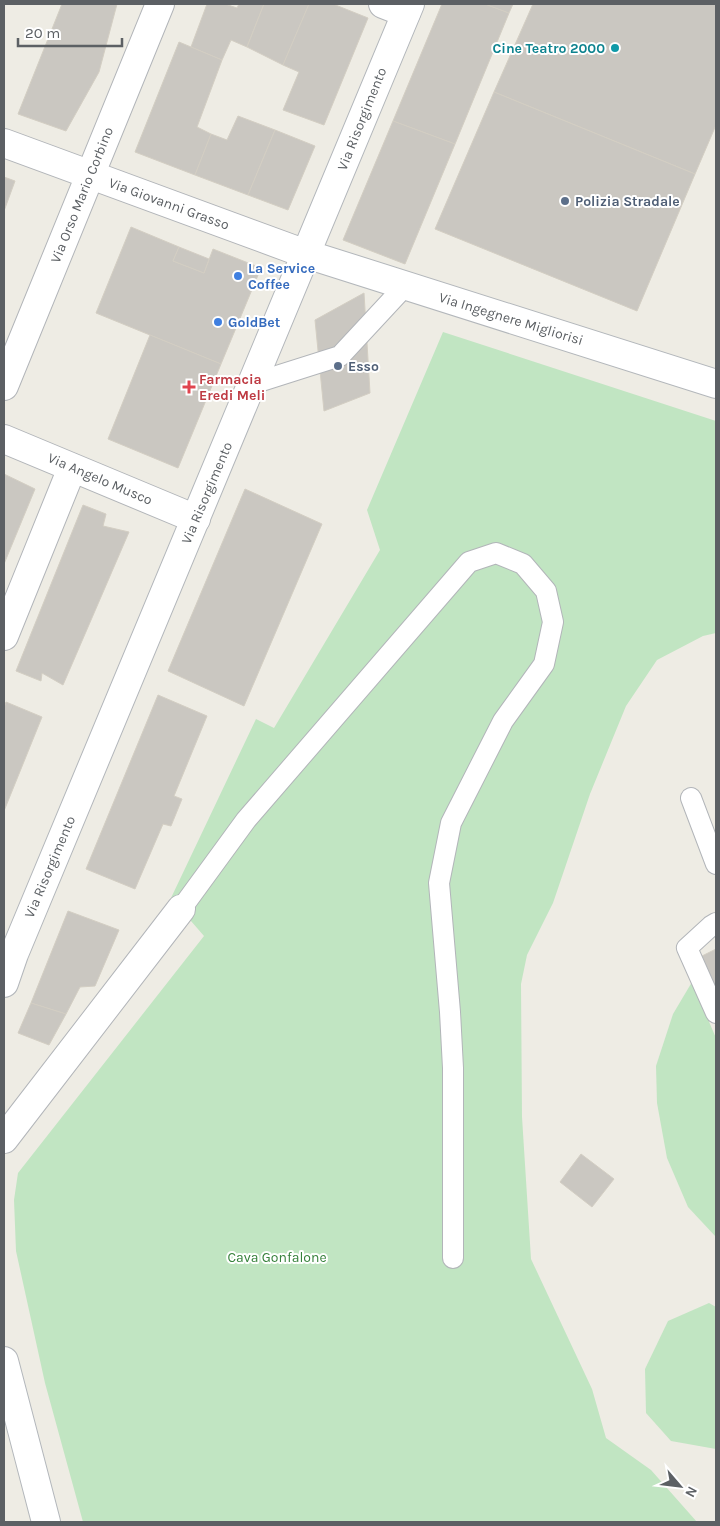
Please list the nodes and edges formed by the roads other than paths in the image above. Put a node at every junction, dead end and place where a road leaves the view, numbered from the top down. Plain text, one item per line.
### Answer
1 (160, 4) edge
2 (399, 7) edge
3 (4, 143) edge
4 (90, 175) junction
5 (306, 254) junction
6 (405, 286) junction
7 (252, 384) junction
8 (716, 384) edge
9 (4, 386) edge
10 (4, 439) edge
11 (72, 468) junction
12 (196, 520) junction
13 (4, 636) edge
14 (691, 798) dead end
15 (716, 864) edge
16 (180, 909) joint
17 (716, 924) edge
18 (9, 952) edge
19 (4, 983) edge
20 (716, 1012) edge
21 (4, 1139) edge
22 (453, 1258) dead end
23 (4, 1365) edge
24 (46, 1522) edge

1 - 4 street, Via Orso Mario Corbino
2 - 5 street, Via Risorgimento
3 - 4 street, Via Giovanni Grasso
4 - 5 street, Via Giovanni Grasso
4 - 9 street, Via Orso Mario Corbino
5 - 6 street, Via Ingegnere Migliorisi
5 - 7 street, Via Risorgimento
6 - 7 lane
6 - 8 street, Via Ingegnere Migliorisi
7 - 12 street, Via Risorgimento
10 - 11 street, Via Angelo Musco
11 - 12 street, Via Angelo Musco
11 - 13 street
12 - 18 street, Via Risorgimento
14 - 15 lane
16 - 21 street
16 - 22 lane
17 - 20 lane
18 - 19 street, Via Risorgimento
23 - 24 street

